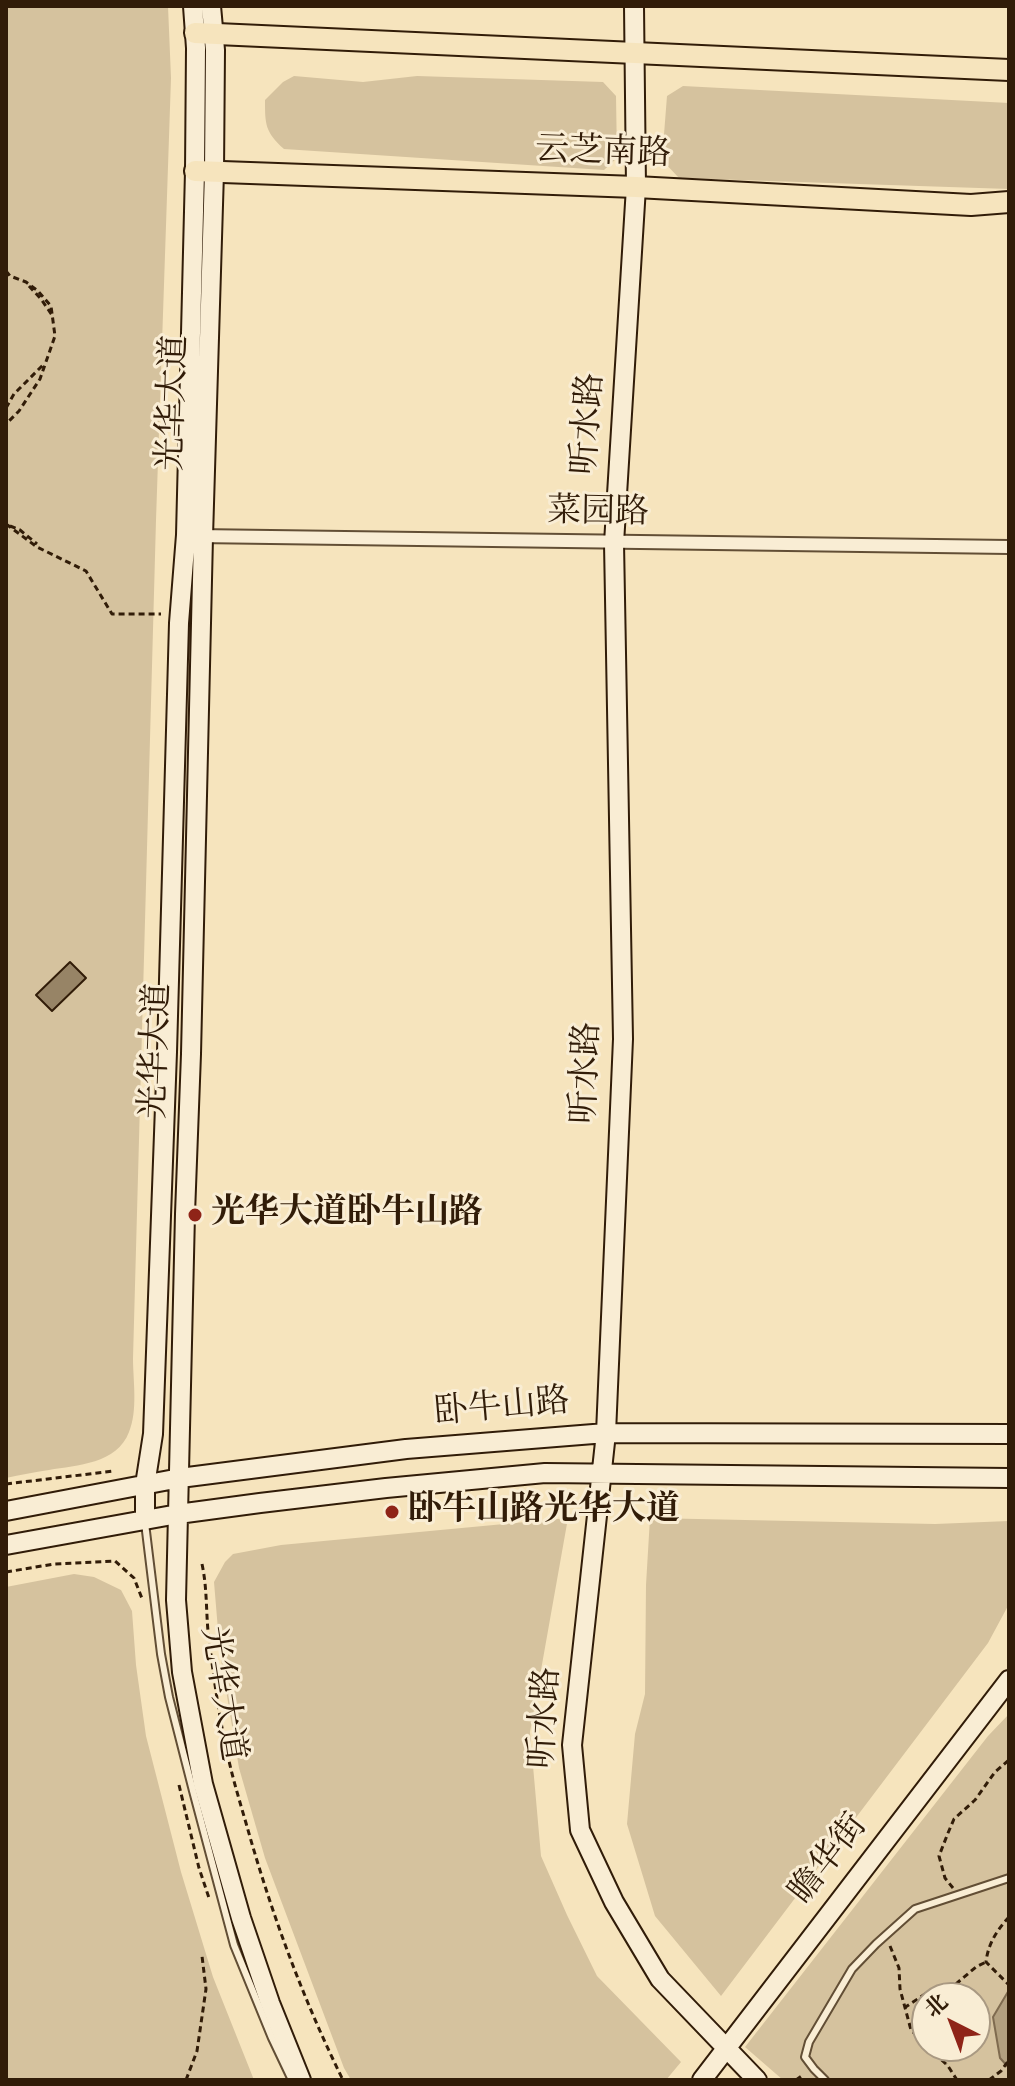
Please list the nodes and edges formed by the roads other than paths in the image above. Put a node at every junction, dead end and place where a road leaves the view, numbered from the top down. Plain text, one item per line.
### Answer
1 (193, 6) edge
2 (211, 6) edge
3 (634, 6) edge
4 (204, 34) junction
5 (634, 53) junction
6 (1009, 70) edge
7 (204, 171) junction
8 (636, 187) junction
9 (1009, 202) edge
10 (194, 536) junction
11 (614, 543) junction
12 (1009, 547) edge
13 (606, 1433) junction
14 (1009, 1434) edge
15 (602, 1472) junction
16 (180, 1478) junction
17 (1009, 1478) edge
18 (145, 1485) junction
19 (6, 1511) edge
20 (178, 1514) junction
21 (145, 1520) junction
22 (6, 1545) edge
23 (1009, 1680) edge
24 (1009, 1878) edge
25 (726, 2049) junction
26 (292, 2080) edge
27 (301, 2080) edge
28 (702, 2080) edge
29 (757, 2080) edge
30 (825, 2080) edge

1 - 4 main road, 光华大道
2 - 4 main road, 光华大道
3 - 5 main road, 听水路
4 - 5 main road
4 - 7 main road, 光华大道
5 - 6 main road
5 - 8 main road, 听水路
7 - 8 main road, 云芝南路
7 - 10 main road, 光华大道
8 - 9 main road, 云芝南路
8 - 11 main road, 听水路
10 - 11 street, 菜园路
10 - 16 main road, 光华大道
10 - 18 main road, 光华大道
11 - 12 street, 菜园路
11 - 13 main road, 听水路
13 - 14 main road, 卧牛山路
13 - 15 main road, 听水路
13 - 16 main road, 卧牛山路
15 - 17 main road
15 - 20 main road
15 - 25 main road, 听水路
16 - 18 main road, 卧牛山路
16 - 20 main road, 光华大道
18 - 19 main road, 卧牛山路
18 - 21 main road, 光华大道
20 - 21 main road
20 - 27 main road, 光华大道
21 - 22 main road
21 - 26 lane
23 - 25 main road, 瞻华街
24 - 30 lane
25 - 28 main road, 瞻华街
25 - 29 main road, 听水路

